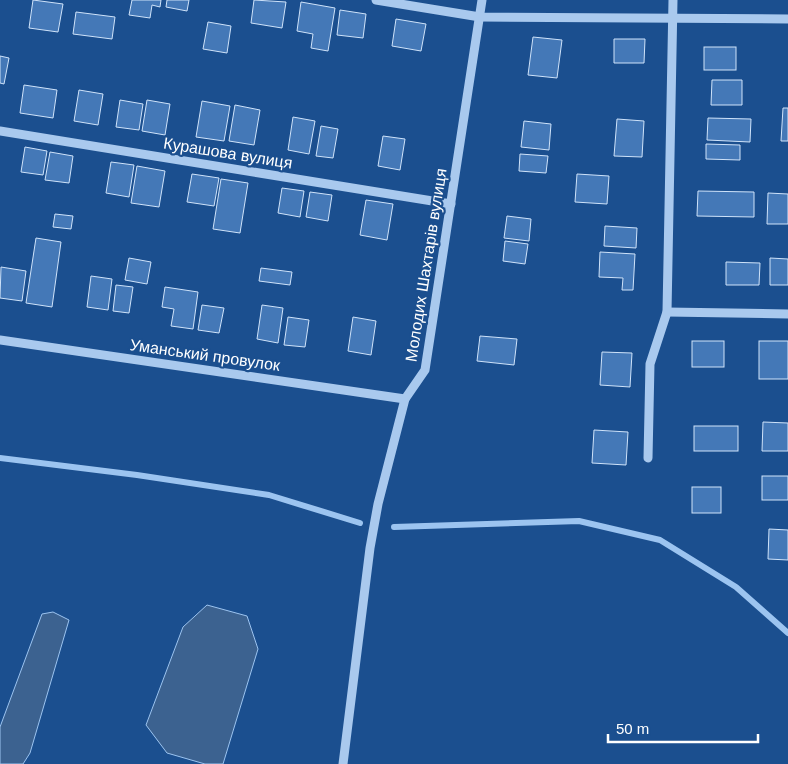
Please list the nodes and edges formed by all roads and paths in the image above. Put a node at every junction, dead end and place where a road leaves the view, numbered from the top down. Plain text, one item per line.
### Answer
1 (376, 0) edge
2 (482, 0) edge
3 (673, 0) edge
4 (480, 17) junction
5 (673, 18) junction
6 (788, 19) edge
7 (0, 131) edge
8 (451, 204) junction
9 (668, 312) junction
10 (788, 314) edge
11 (0, 340) edge
12 (405, 399) junction
13 (648, 458) dead end
14 (343, 764) edge

1 - 4 street
2 - 4 street, Молодих Шахтарів вулиця
3 - 5 street
4 - 5 street
4 - 8 street, Молодих Шахтарів вулиця
5 - 6 street
5 - 9 street
7 - 8 street, Курашова вулиця
8 - 12 street, Молодих Шахтарів вулиця
9 - 10 street
9 - 13 street
11 - 12 street, Уманський провулок
12 - 14 street, Молодих Шахтарів вулиця

